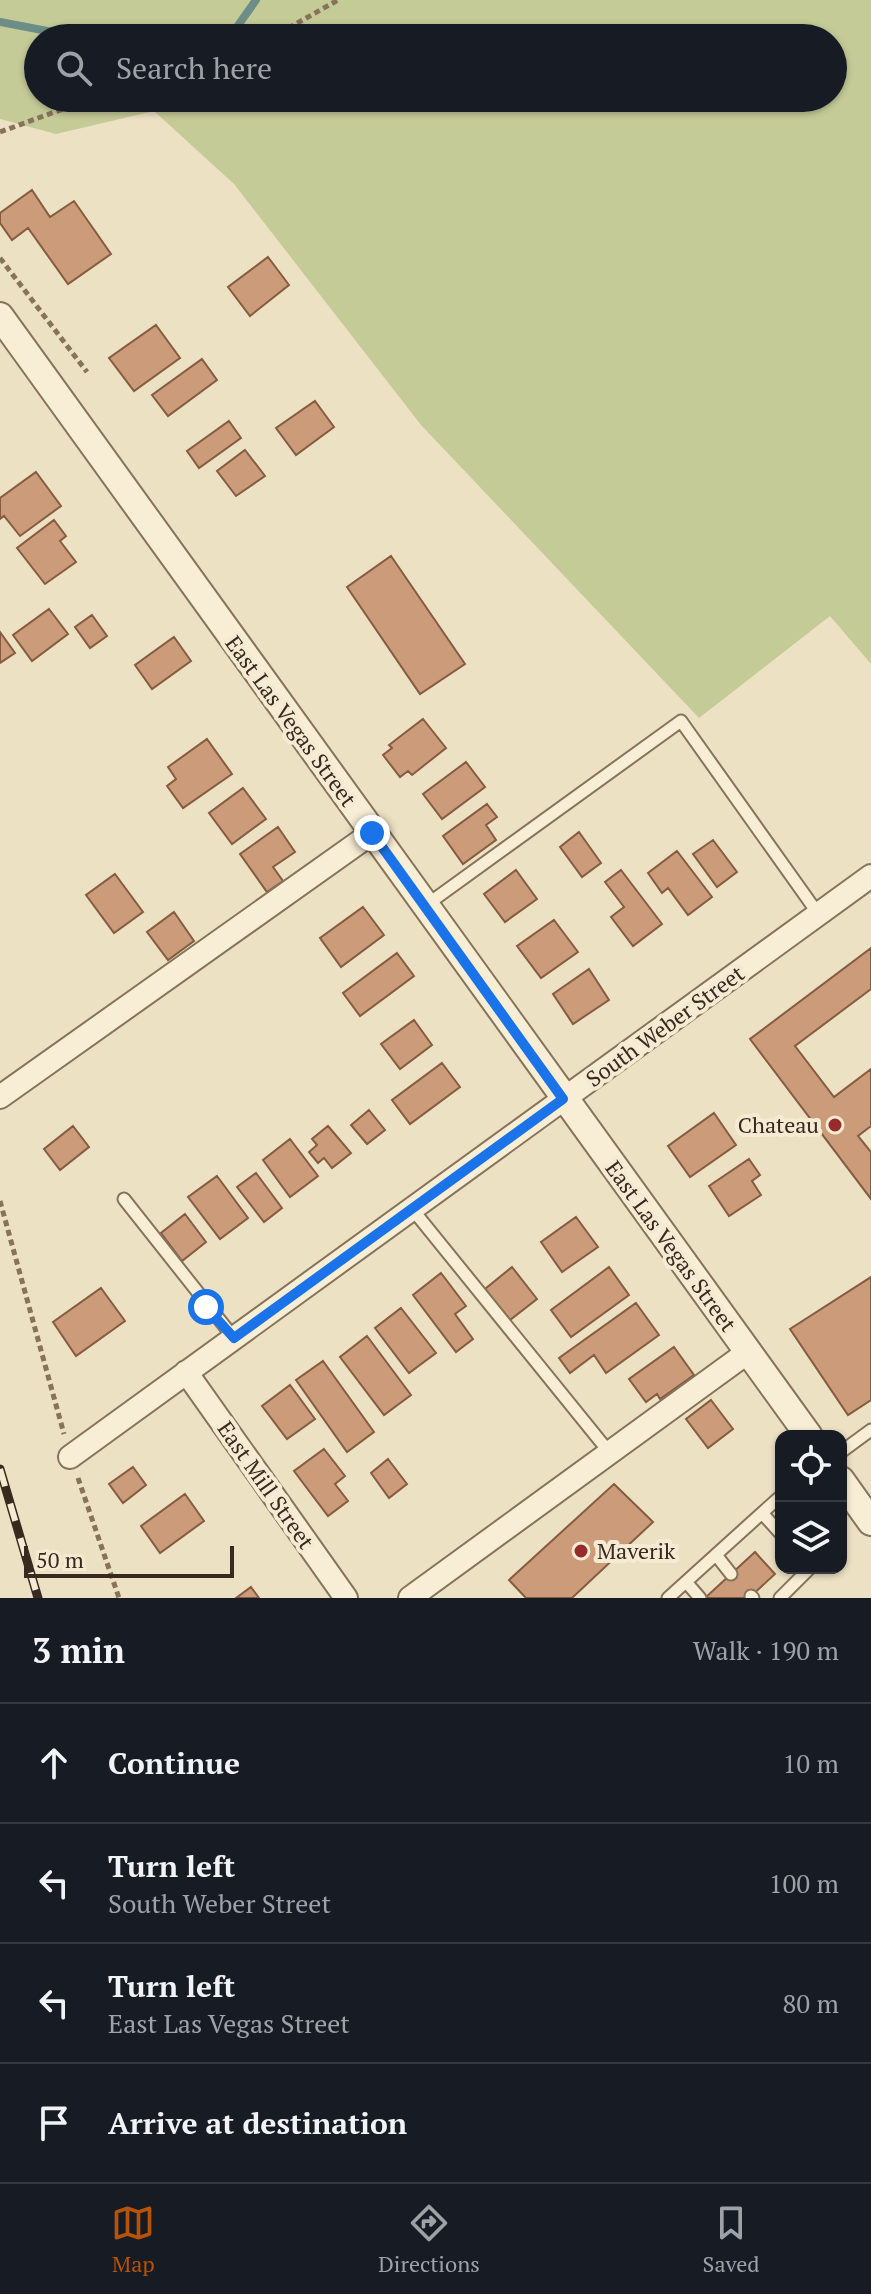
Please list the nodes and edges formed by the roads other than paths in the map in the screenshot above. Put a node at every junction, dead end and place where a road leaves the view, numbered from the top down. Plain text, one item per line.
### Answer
1 (0, 316) edge
2 (372, 833) junction
3 (871, 876) edge
4 (425, 906) junction
5 (819, 915) junction
6 (0, 1097) edge
7 (563, 1099) junction
8 (124, 1199) dead end
9 (413, 1210) junction
10 (234, 1338) junction
11 (748, 1352) junction
12 (186, 1372) junction
13 (805, 1430) edge
14 (871, 1430) edge
15 (847, 1448) edge
16 (609, 1452) junction
17 (70, 1457) road end
18 (847, 1488) edge
19 (775, 1501) edge
20 (762, 1513) junction
21 (871, 1522) edge
22 (775, 1527) edge
23 (716, 1555) junction
24 (731, 1574) dead end
25 (804, 1574) edge
26 (687, 1583) junction
27 (346, 1598) edge
28 (410, 1598) edge
29 (668, 1598) edge
30 (700, 1598) edge
31 (780, 1598) edge

1 - 2 street, East Las Vegas Street
2 - 4 street, East Las Vegas Street
2 - 6 street
3 - 5 street, South Weber Street
4 - 5 lane
4 - 7 street, East Las Vegas Street
5 - 7 street, South Weber Street
7 - 9 street, South Weber Street
7 - 11 street, East Las Vegas Street
8 - 10 lane
9 - 10 street, South Weber Street
9 - 16 lane
10 - 12 street, South Weber Street
11 - 13 street, East Las Vegas Street
11 - 16 street
12 - 17 street, South Weber Street
12 - 27 street, East Mill Street
14 - 15 lane
16 - 28 street
18 - 21 street
19 - 20 lane
20 - 22 lane
20 - 23 lane
23 - 24 lane
23 - 26 lane
25 - 31 lane
26 - 29 lane
26 - 30 lane

